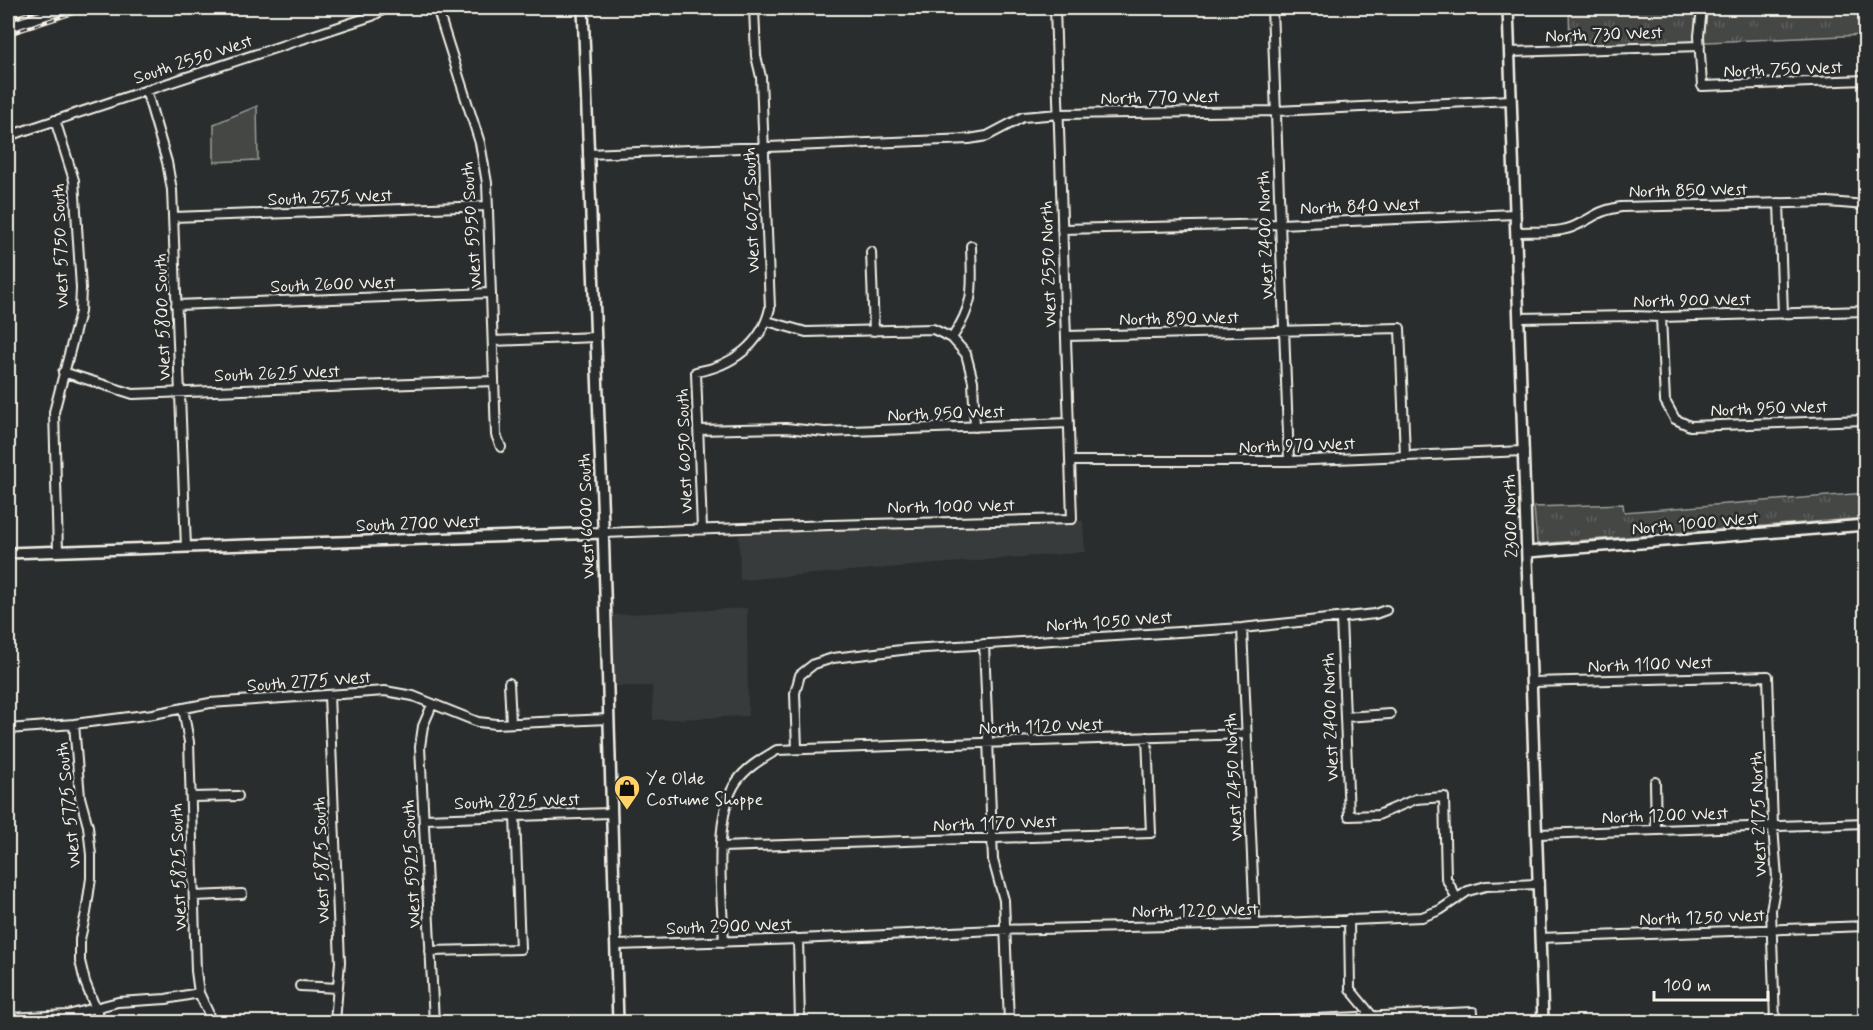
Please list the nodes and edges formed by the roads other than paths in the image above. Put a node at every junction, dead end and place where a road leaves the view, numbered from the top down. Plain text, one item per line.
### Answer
1 (386, 8) edge
2 (437, 8) edge
3 (583, 8) edge
4 (754, 8) edge
5 (1055, 8) edge
6 (1272, 8) edge
7 (1508, 8) edge
8 (1702, 8) edge
9 (1700, 46) junction
10 (1509, 52) junction
11 (1866, 80) edge
12 (146, 90) junction
13 (1511, 100) junction
14 (1276, 111) junction
15 (1059, 114) junction
16 (56, 120) junction
17 (8, 136) edge
18 (764, 147) junction
19 (588, 154) junction
20 (1779, 203) junction
21 (1866, 205) edge
22 (488, 206) junction
23 (1515, 214) junction
24 (173, 218) junction
25 (1280, 224) junction
26 (1062, 229) junction
27 (1516, 232) junction
28 (971, 246) dead end
29 (871, 252) dead end
30 (491, 293) junction
31 (176, 304) junction
32 (1866, 311) edge
33 (1783, 314) junction
34 (1661, 317) junction
35 (1519, 318) junction
36 (767, 321) junction
37 (874, 331) junction
38 (1284, 331) junction
39 (1066, 336) junction
40 (596, 337) junction
41 (952, 338) junction
42 (493, 340) junction
43 (63, 372) junction
44 (696, 372) joint
45 (494, 381) junction
46 (180, 392) junction
47 (1866, 420) edge
48 (1069, 423) junction
49 (975, 427) junction
50 (698, 430) junction
51 (501, 447) dead end
52 (1524, 451) junction
53 (1405, 456) junction
54 (1070, 461) junction
55 (1289, 461) junction
56 (1072, 519) joint
57 (830, 525) joint
58 (1866, 525) edge
59 (702, 529) junction
60 (603, 533) junction
61 (186, 547) junction
62 (58, 551) junction
63 (1528, 552) junction
64 (8, 553) edge
65 (1386, 610) dead end
66 (1341, 618) junction
67 (1242, 628) junction
68 (984, 644) junction
69 (1768, 676) joint
70 (1532, 682) junction
71 (509, 683) dead end
72 (329, 695) junction
73 (432, 705) junction
74 (183, 708) junction
75 (1389, 714) dead end
76 (1345, 717) junction
77 (608, 719) junction
78 (511, 723) junction
79 (74, 724) junction
80 (8, 729) edge
81 (1246, 734) junction
82 (1147, 737) junction
83 (988, 742) junction
84 (797, 749) junction
85 (1655, 782) dead end
86 (238, 796) dead end
87 (191, 797) junction
88 (611, 813) junction
89 (515, 816) junction
90 (424, 819) junction
91 (1866, 823) edge
92 (1773, 827) junction
93 (1656, 830) junction
94 (1537, 834) junction
95 (992, 838) junction
96 (721, 847) junction
97 (1539, 884) junction
98 (242, 894) dead end
99 (194, 896) junction
100 (1457, 899) junction
101 (1348, 919) junction
102 (1255, 924) junction
103 (1866, 926) edge
104 (1005, 929) junction
105 (1772, 930) junction
106 (843, 936) joint
107 (1540, 938) junction
108 (798, 939) junction
109 (724, 942) junction
110 (616, 945) junction
111 (430, 951) junction
112 (300, 986) dead end
113 (338, 988) junction
114 (199, 993) junction
115 (95, 1008) junction
116 (8, 1018) edge
117 (1373, 1020) edge
118 (101, 1023) edge
119 (210, 1023) edge
120 (335, 1023) edge
121 (434, 1023) edge
122 (618, 1023) edge
123 (800, 1023) edge
124 (1009, 1023) edge
125 (1245, 1023) edge
126 (1473, 1023) edge
127 (1543, 1023) edge
128 (1775, 1023) edge

1 - 12 street, South 2550 West
2 - 22 street, West 5950 South
3 - 19 street, West 6000 South
4 - 18 street, West 6075 South
5 - 15 street, West 2550 North
6 - 14 street, West 2400 North
7 - 10 street, 2300 North
8 - 9 street
9 - 10 street, North 730 West
9 - 11 street, North 750 West
10 - 13 street, 2300 North
12 - 16 street, South 2550 West
12 - 24 street, West 5800 South
13 - 14 street, North 770 West
13 - 23 street, 2300 North
14 - 15 street, North 770 West
14 - 25 street, West 2400 North
15 - 18 street, North 770 West
15 - 26 street, West 2550 North
16 - 17 street, South 2550 West
16 - 43 street, West 5750 South
18 - 19 street
18 - 36 street, West 6075 South
19 - 40 street, West 6000 South
20 - 21 street, North 850 West
20 - 27 street, North 850 West
20 - 33 street
22 - 24 street, South 2575 West
22 - 30 street, West 5950 South
23 - 25 street, North 840 West
23 - 27 street, 2300 North
24 - 31 street, West 5800 South
25 - 26 street, North 840 West
25 - 38 street, West 2400 North
26 - 39 street, West 2550 North
27 - 35 street, 2300 North
28 - 41 street
29 - 37 street
30 - 31 street, South 2600 West
30 - 42 street, West 5950 South
31 - 46 street, West 5800 South
32 - 33 street, North 900 West
33 - 34 street, North 900 West
34 - 35 street, North 900 West
34 - 47 street, North 950 West
35 - 52 street, 2300 North
36 - 37 street
36 - 44 street, West 6075 South
37 - 41 street
38 - 39 street, North 890 West
38 - 53 street, North 890 West
38 - 55 street, West 2400 North
39 - 48 street, West 2550 North
40 - 42 street
40 - 60 street, West 6000 South
41 - 49 street
42 - 45 street, West 5950 South
43 - 46 street, South 2625 West
43 - 62 street, West 5750 South
44 - 50 street, West 6050 South
45 - 46 street, South 2625 West
45 - 51 street, West 5950 South
46 - 61 street, West 5800 South
48 - 49 street, North 950 West
48 - 54 street, West 2550 North
49 - 50 street, North 950 West
50 - 59 street, West 6050 South
52 - 53 street, North 970 West
52 - 63 street, 2300 North
53 - 55 street, North 970 West
54 - 55 street, North 970 West
54 - 56 street, West 2550 North
56 - 57 street, North 1000 West
57 - 59 street, South 2700 West
58 - 63 street, North 1000 West
59 - 60 street, South 2700 West
60 - 61 street, South 2700 West
60 - 77 street, West 6000 South
61 - 62 street, South 2700 West
62 - 64 street, South 2700 West
63 - 70 street, 2300 North
65 - 66 street, North 1050 West
66 - 67 street, North 1050 West
66 - 76 street, West 2400 North
67 - 68 street, North 1050 West
67 - 81 street, West 2450 North
68 - 83 street
68 - 84 street, North 1050 West
69 - 70 street, North 1100 West
69 - 92 street, West 2175 North
70 - 94 street, 2300 North
71 - 78 street
72 - 73 street, South 2775 West
72 - 74 street, South 2775 West
72 - 113 street, West 5875 South
73 - 78 street, South 2775 West
73 - 90 street, West 5925 South
74 - 79 street, South 2775 West
74 - 87 street, West 5825 South
75 - 76 street
76 - 100 street, West 2400 North
77 - 78 street, South 2775 West
77 - 88 street, West 6000 South
79 - 80 street, South 2775 West
79 - 115 street, West 5775 South
81 - 82 street, North 1120 West
81 - 102 street, West 2450 North
82 - 83 street, North 1120 West
82 - 95 street, North 1170 West
83 - 84 street, North 1120 West
83 - 95 street
84 - 96 street, North 1120 West
85 - 93 street
86 - 87 street
87 - 99 street, West 5825 South
88 - 89 street, South 2825 West
88 - 110 street, West 6000 South
89 - 90 street, South 2825 West
89 - 111 street
90 - 111 street, West 5925 South
91 - 92 street, North 1200 West
92 - 93 street, North 1200 West
92 - 105 street, West 2175 North
93 - 94 street, North 1200 West
94 - 97 street, 2300 North
95 - 96 street, North 1170 West
95 - 104 street
96 - 109 street
97 - 100 street, North 1220 West
97 - 107 street, 2300 North
98 - 99 street
99 - 114 street, West 5825 South
100 - 101 street, North 1220 West
101 - 102 street, North 1220 West
101 - 117 street
102 - 104 street, North 1220 West
103 - 105 street, North 1250 West
104 - 106 street, North 1220 West
104 - 124 street
105 - 107 street, North 1250 West
105 - 128 street, West 2175 North
106 - 108 street, South 2900 West
107 - 127 street, 2300 North
108 - 109 street, South 2900 West
108 - 123 street
109 - 110 street, South 2900 West
110 - 122 street, West 6000 South
111 - 121 street, West 5925 South
112 - 113 street
113 - 120 street, West 5875 South
114 - 115 street
114 - 119 street, West 5825 South
115 - 116 street
115 - 118 street, West 5775 South
117 - 125 street
117 - 126 street

